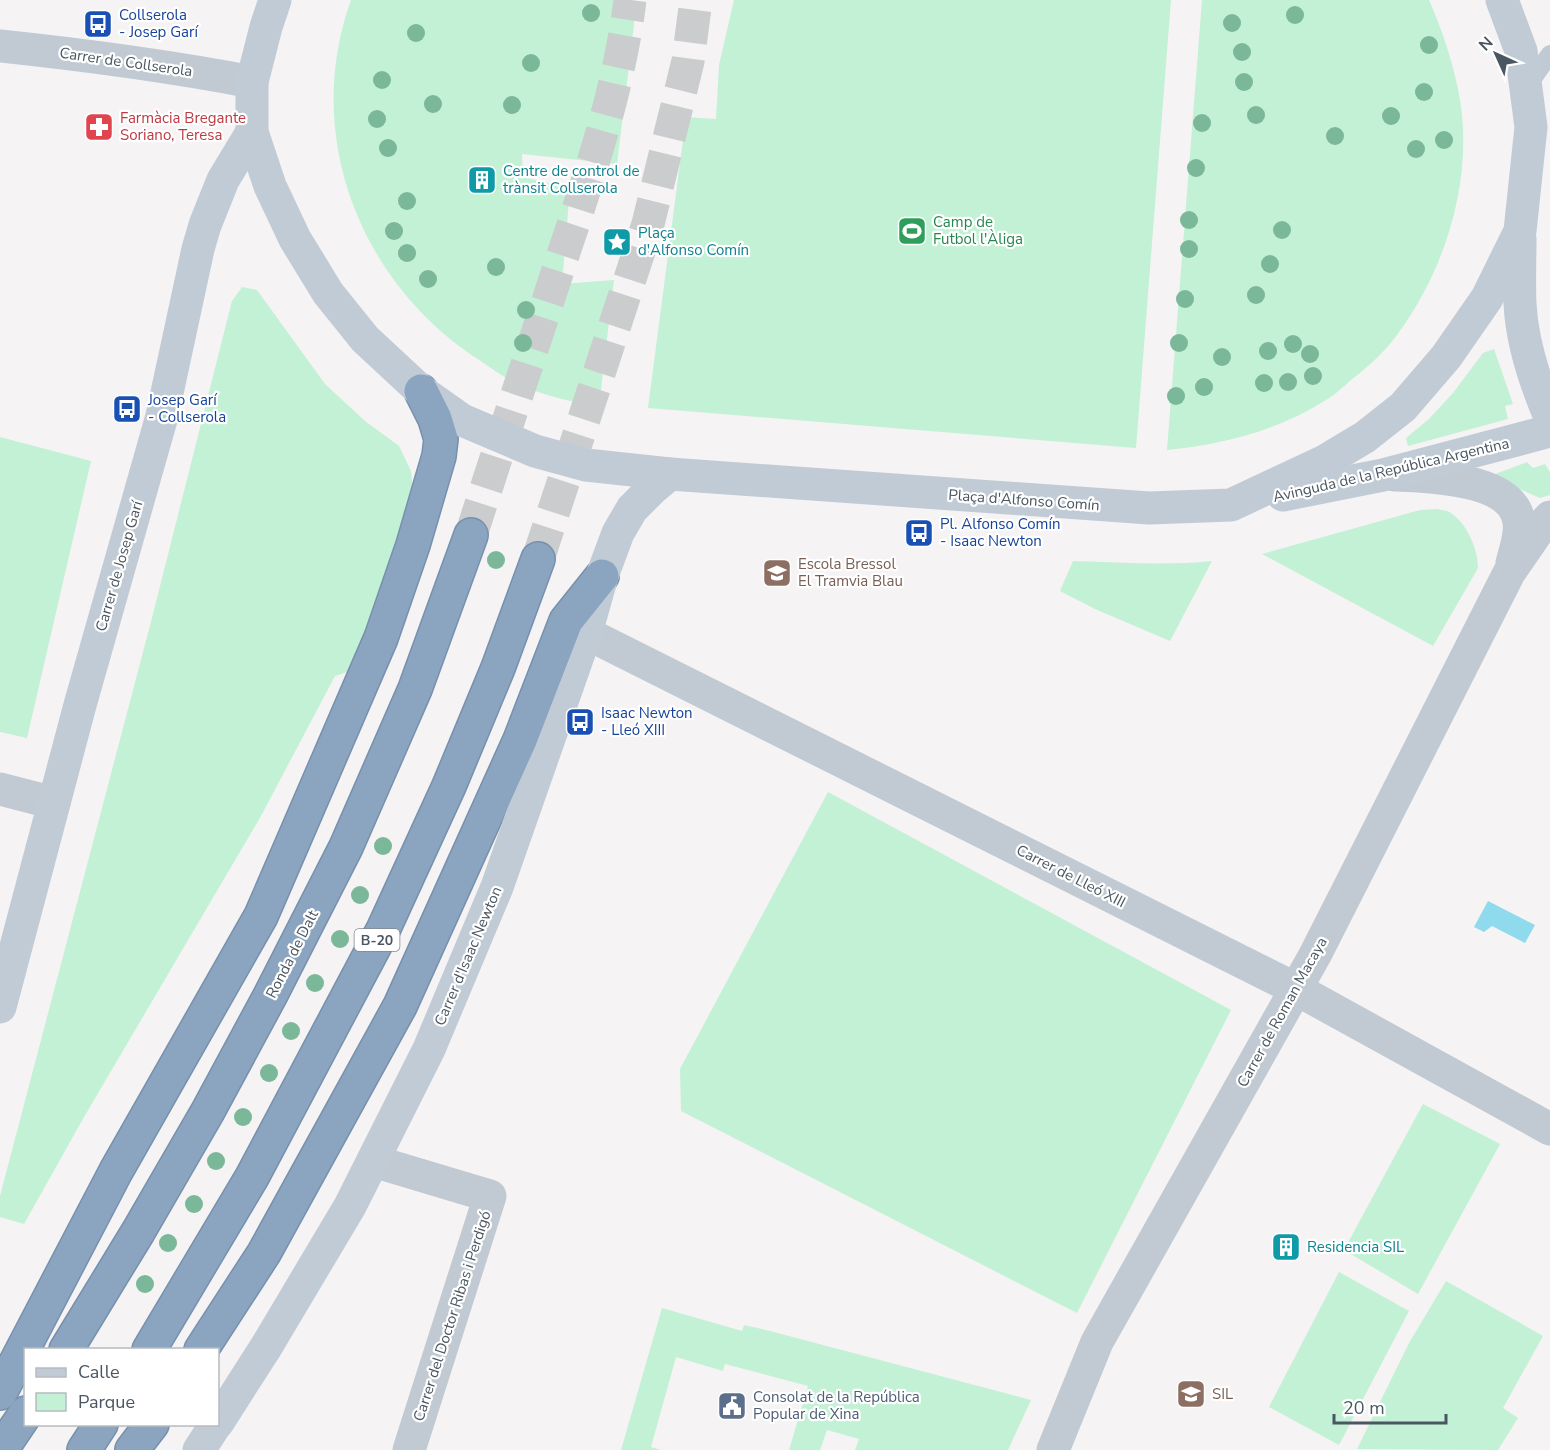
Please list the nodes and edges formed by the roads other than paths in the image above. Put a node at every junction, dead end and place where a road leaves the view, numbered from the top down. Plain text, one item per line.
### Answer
1 (274, 0) edge
2 (1502, 0) edge
3 (0, 46) edge
4 (1550, 54) edge
5 (252, 82) junction
6 (1527, 87) junction
7 (252, 132) junction
8 (1520, 231) junction
9 (421, 391) junction
10 (1550, 417) edge
11 (1550, 431) edge
12 (670, 474) junction
13 (1383, 475) junction
14 (1231, 505) junction
15 (1550, 517) edge
16 (471, 535) tunnel mouth
17 (538, 559) tunnel mouth
18 (1509, 573) junction
19 (602, 576) junction
20 (586, 633) junction
21 (0, 789) edge
22 (54, 804) junction
23 (1296, 989) junction
24 (0, 1007) edge
25 (1550, 1129) edge
26 (373, 1161) junction
27 (67, 1348) edge
28 (150, 1348) edge
29 (202, 1348) edge
30 (0, 1393) edge
31 (24, 1416) edge
32 (219, 1420) edge
33 (99, 1426) edge
34 (151, 1426) edge
35 (215, 1426) edge
36 (1, 1450) edge
37 (84, 1450) edge
38 (132, 1450) edge
39 (199, 1450) edge
40 (409, 1450) edge
41 (1053, 1450) edge

1 - 5 street, Plaça d'Alfonso Comín
2 - 6 street, Plaça d'Alfonso Comín
3 - 5 street, Carrer de Collserola
4 - 6 lane
5 - 7 street, Plaça d'Alfonso Comín
6 - 8 street, Plaça d'Alfonso Comín
7 - 9 street, Plaça d'Alfonso Comín
7 - 22 street, Carrer de Josep Garí
8 - 10 street
8 - 14 street, Plaça d'Alfonso Comín
9 - 12 street, Plaça d'Alfonso Comín
9 - 30 highway
11 - 13 street, Avinguda de la República Argentina
12 - 14 street, Plaça d'Alfonso Comín
12 - 19 street, Carrer d'Isaac Newton
13 - 14 street, Avinguda de la República Argentina
13 - 18 street, Carrer de Roman Macaya
15 - 18 street, Carrer de Roman Macaya
16 - 27 highway, Ronda de Dalt
17 - 28 highway, B-20
18 - 23 street, Carrer de Roman Macaya
19 - 20 street, Carrer d'Isaac Newton
19 - 29 highway
20 - 23 street, Carrer de Lleó XIII
20 - 26 street, Carrer d'Isaac Newton
21 - 22 street
22 - 24 street, Carrer de Josep Garí
23 - 25 street, Carrer de Lleó XIII
23 - 41 street, Carrer de Roman Macaya
26 - 32 street, Carrer d'Isaac Newton
26 - 40 street, Carrer del Doctor Ribas i Perdigó
31 - 36 highway
33 - 37 highway
34 - 38 highway
35 - 39 street, Carrer d'Isaac Newton

